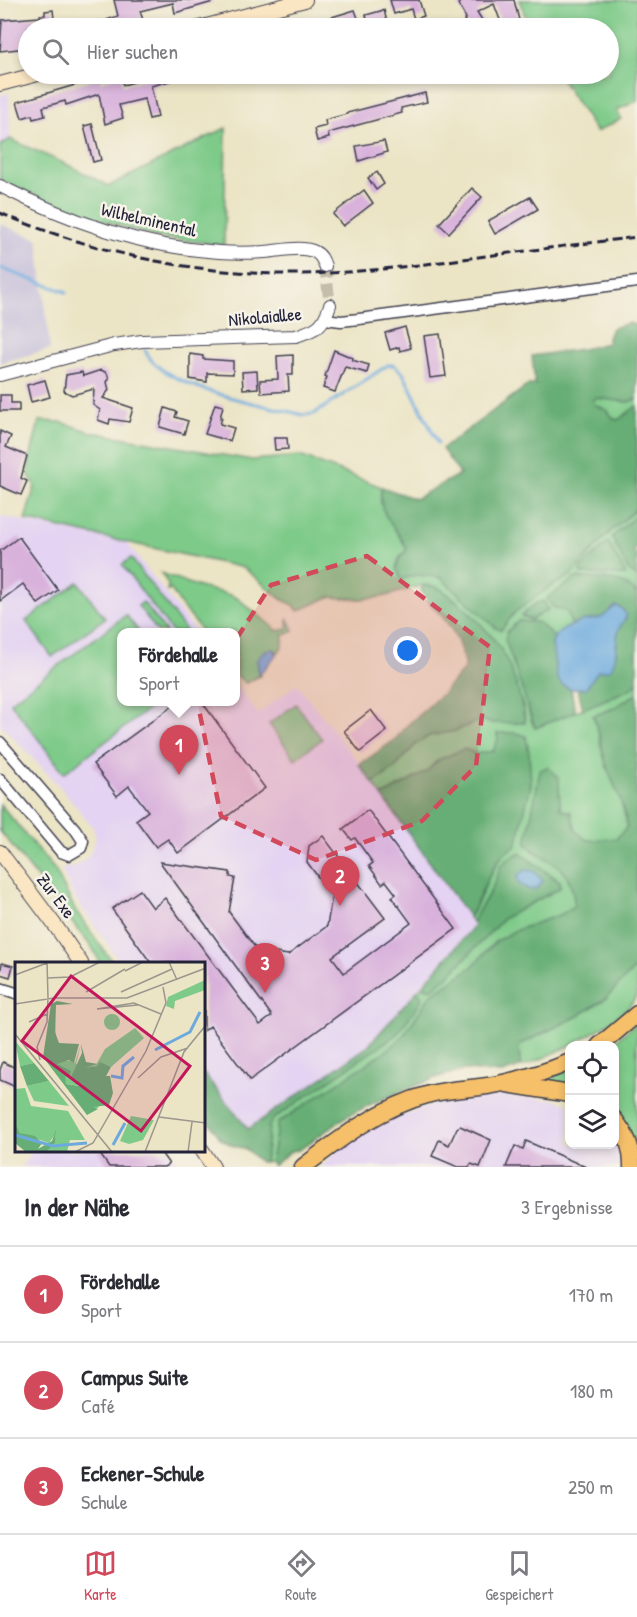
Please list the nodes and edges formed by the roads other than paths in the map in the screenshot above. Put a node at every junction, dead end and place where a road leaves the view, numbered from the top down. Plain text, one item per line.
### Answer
1 (305, 0) edge
2 (238, 18) edge
3 (18, 79) edge
4 (0, 84) edge
5 (0, 186) edge
6 (325, 267) tunnel mouth
7 (637, 282) edge
8 (330, 305) tunnel mouth
9 (325, 319) junction
10 (0, 375) edge
11 (0, 742) edge
12 (0, 779) edge
13 (0, 852) edge
14 (80, 962) edge
15 (0, 988) edge
16 (15, 993) edge
17 (637, 1014) edge
18 (605, 1041) edge
19 (565, 1064) edge
20 (503, 1083) junction
21 (565, 1093) edge
22 (619, 1125) edge
23 (203, 1152) edge
24 (213, 1167) edge
25 (303, 1167) edge
26 (632, 1167) edge

1 - 2 main road
3 - 4 main road
5 - 6 street, Wilhelminental
7 - 9 street, Nikolaiallee
8 - 9 street
9 - 10 street, Nikolaiallee
11 - 12 street
13 - 14 main road, Zur Exe
15 - 16 street
17 - 18 highway
19 - 20 highway
20 - 21 highway
20 - 25 highway
22 - 26 highway
23 - 24 main road

